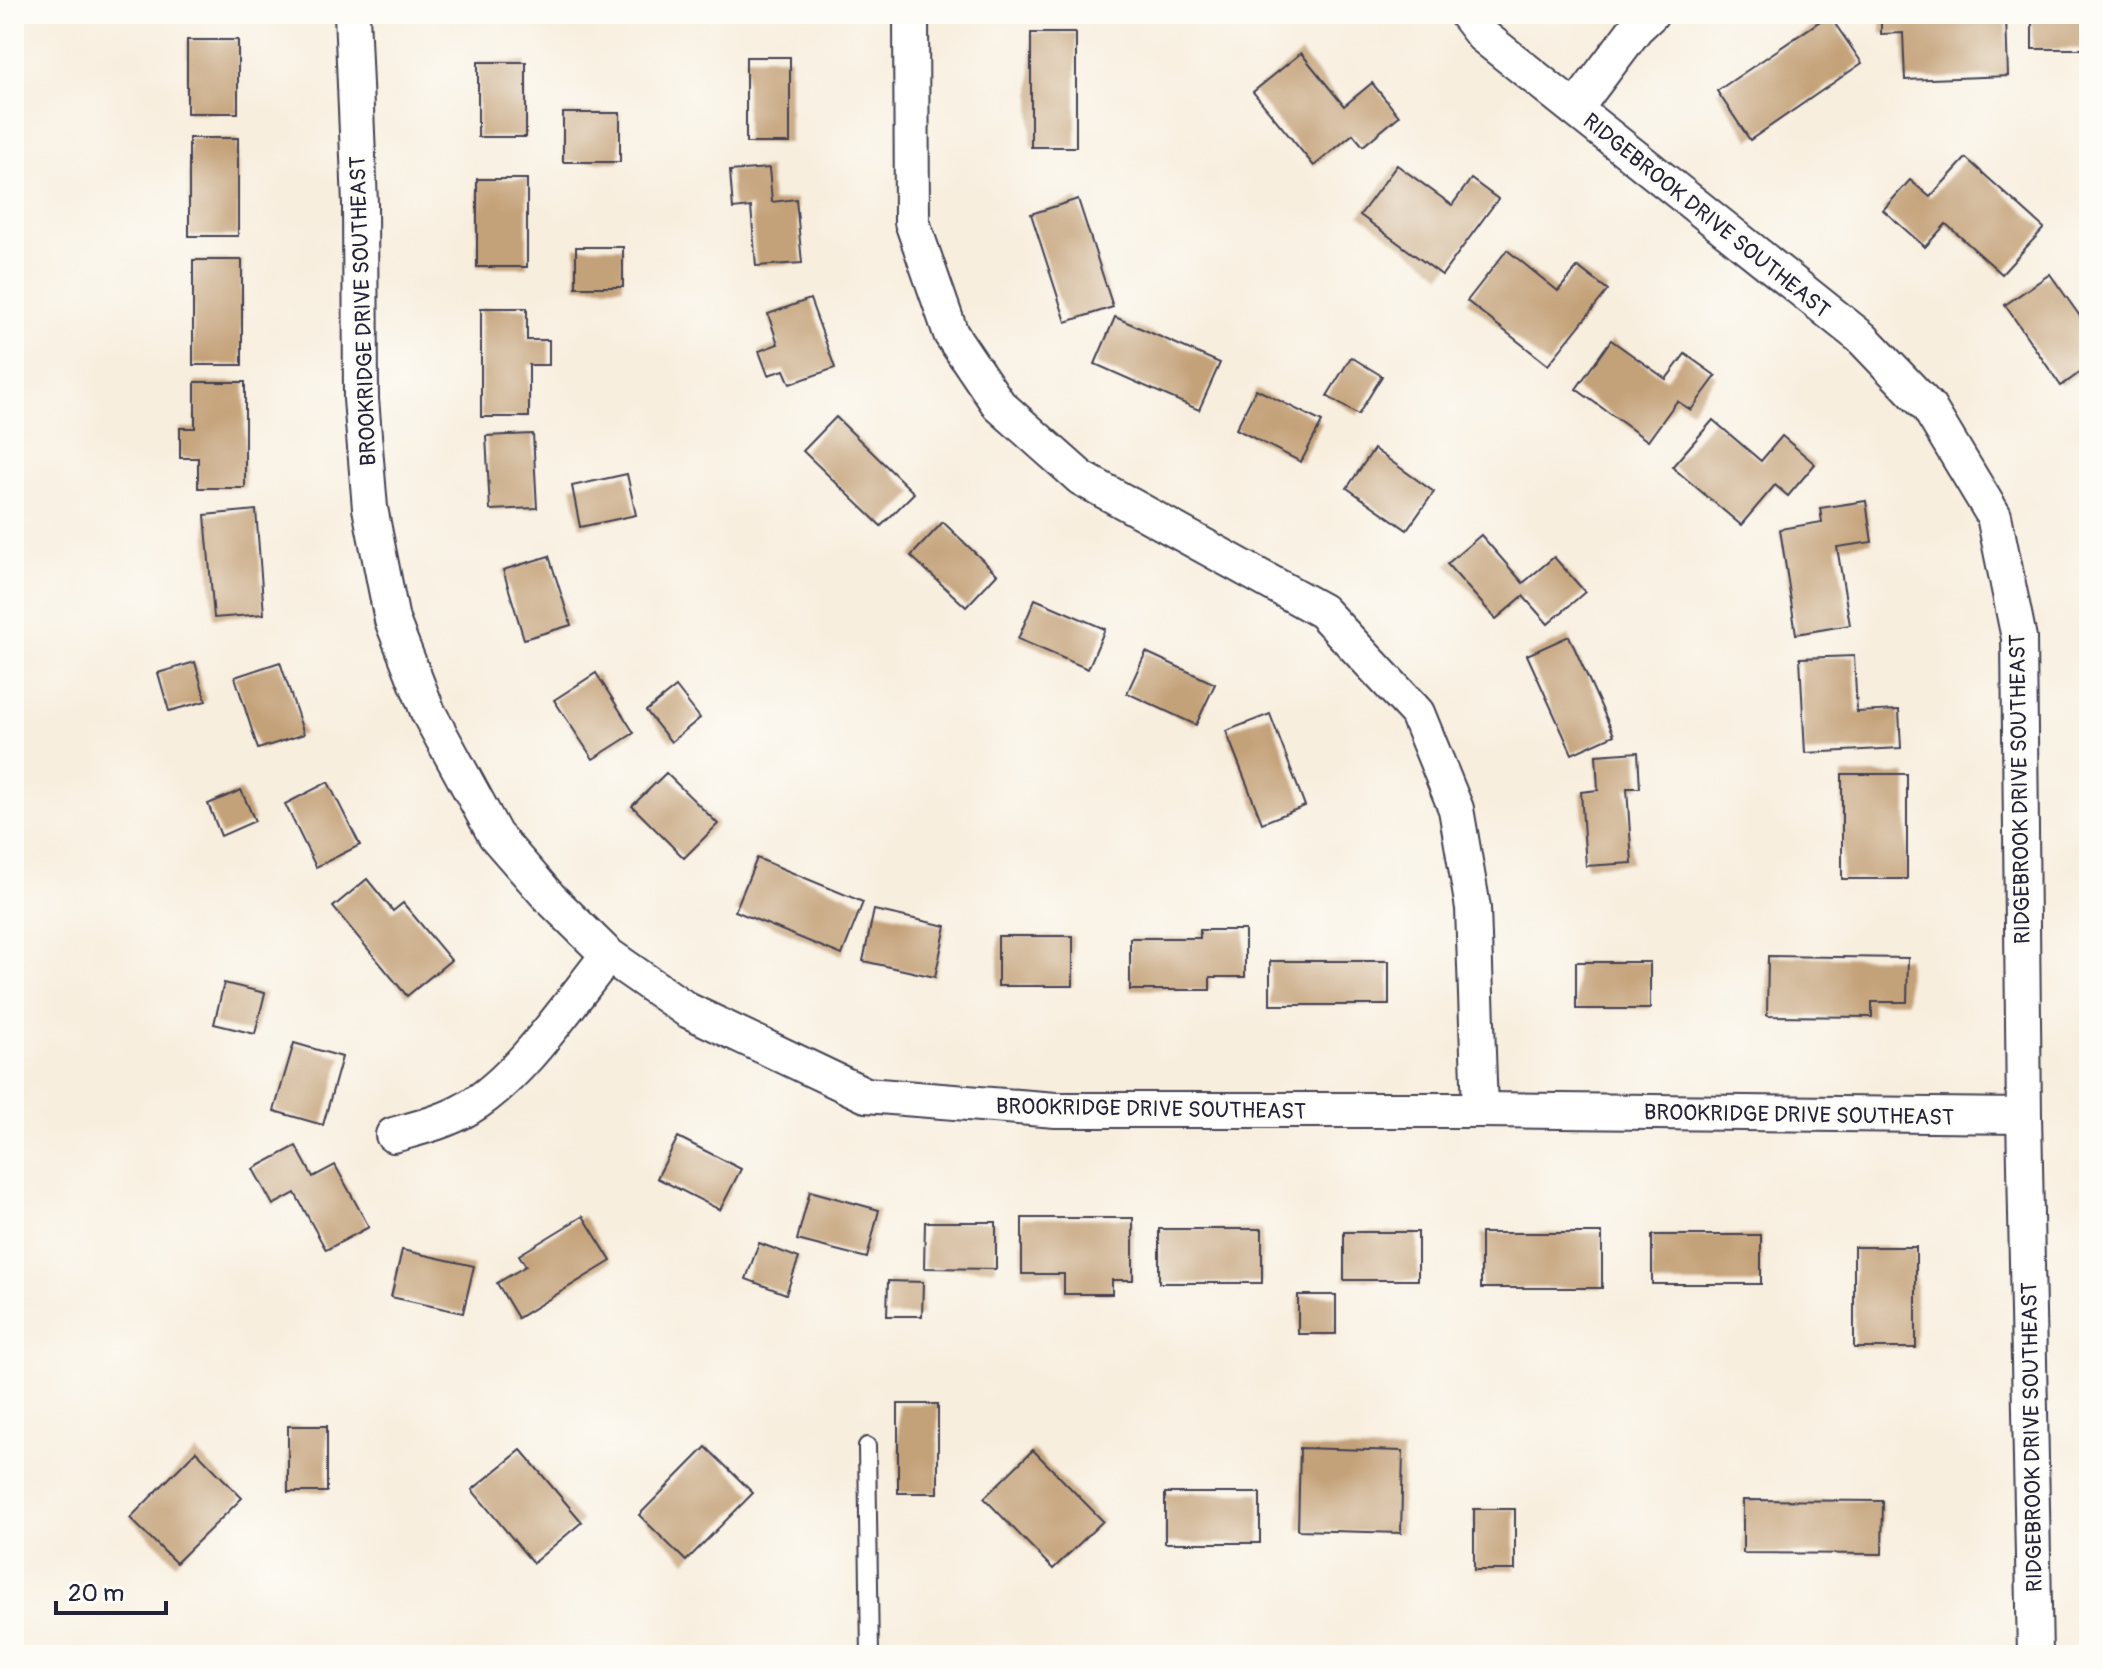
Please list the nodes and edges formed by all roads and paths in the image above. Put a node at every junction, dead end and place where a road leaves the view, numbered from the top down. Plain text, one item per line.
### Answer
1 (352, 14) edge
2 (911, 14) edge
3 (1466, 14) edge
4 (1651, 14) edge
5 (1575, 109) junction
6 (608, 955) junction
7 (1480, 1110) junction
8 (2024, 1116) junction
9 (393, 1135) dead end
10 (867, 1446) dead end
11 (870, 1655) edge
12 (2035, 1655) edge

1 - 6 street, BROOKRIDGE DRIVE SOUTHEAST
2 - 7 street
3 - 5 street, RIDGEBROOK DRIVE SOUTHEAST
4 - 5 street
5 - 8 street, RIDGEBROOK DRIVE SOUTHEAST
6 - 7 street, BROOKRIDGE DRIVE SOUTHEAST
6 - 9 street
7 - 8 street, BROOKRIDGE DRIVE SOUTHEAST
8 - 12 street, RIDGEBROOK DRIVE SOUTHEAST
10 - 11 lane

